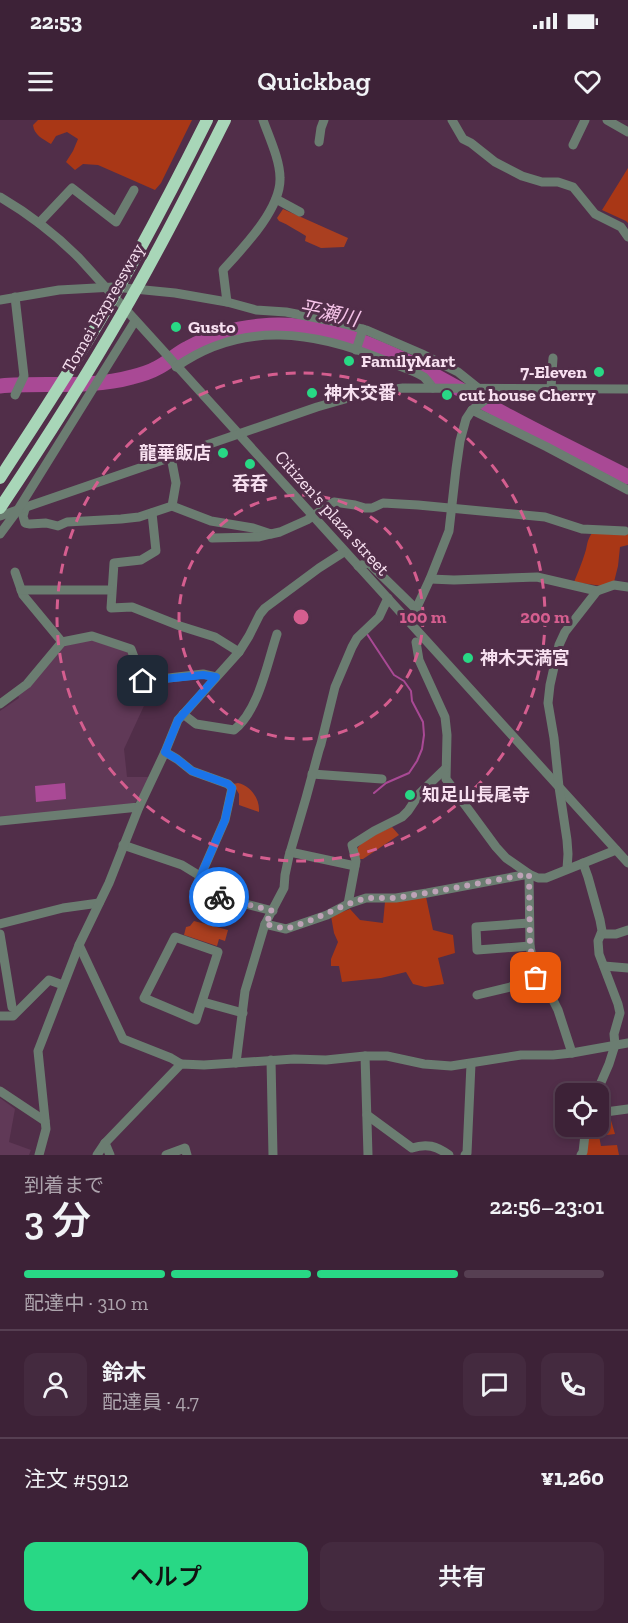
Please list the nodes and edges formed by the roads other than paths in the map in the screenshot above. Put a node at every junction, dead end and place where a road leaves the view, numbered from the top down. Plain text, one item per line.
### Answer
1 (207, 120) edge
2 (225, 120) edge
3 (263, 120) edge
4 (324, 120) edge
5 (452, 120) edge
6 (585, 120) edge
7 (607, 120) edge
8 (628, 132) edge
9 (319, 142) dead end
10 (573, 145) dead end
11 (134, 190) dead end
12 (0, 197) edge
13 (276, 199) junction
14 (300, 212) dead end
15 (39, 223) junction
16 (628, 237) edge
17 (105, 287) junction
18 (15, 297) junction
19 (0, 300) edge
20 (228, 302) junction
21 (135, 321) junction
22 (362, 332) junction
23 (356, 348) junction
24 (553, 358) dead end
25 (175, 366) junction
26 (433, 388) junction
27 (478, 388) junction
28 (501, 388) junction
29 (550, 388) junction
30 (628, 390) edge
31 (16, 394) dead end
32 (472, 410) junction
33 (238, 435) junction
34 (171, 457) junction
35 (0, 476) edge
36 (628, 490) edge
37 (24, 498) junction
38 (172, 506) junction
39 (0, 508) edge
40 (452, 509) junction
41 (21, 510) junction
42 (152, 513) junction
43 (0, 516) edge
44 (313, 516) junction
45 (625, 531) dead end
46 (0, 534) edge
47 (271, 534) junction
48 (212, 538) dead end
49 (344, 552) junction
50 (358, 566) junction
51 (15, 572) dead end
52 (430, 579) junction
53 (628, 587) edge
54 (21, 590) junction
55 (111, 590) junction
56 (597, 591) junction
57 (388, 598) junction
58 (277, 633) dead end
59 (62, 642) junction
60 (416, 642) dead end
61 (239, 652) junction
62 (216, 677) junction
63 (0, 704) edge
64 (183, 714) junction
65 (165, 752) junction
66 (445, 769) junction
67 (312, 774) junction
68 (382, 779) dead end
69 (559, 787) junction
70 (139, 807) junction
71 (0, 821) edge
72 (123, 845) junction
73 (290, 852) junction
74 (623, 855) edge
75 (583, 863) junction
76 (355, 866) junction
77 (567, 869) junction
78 (529, 874) junction
79 (200, 876) junction
80 (99, 903) junction
81 (348, 904) junction
82 (273, 911) junction
83 (530, 923) junction
84 (0, 924) edge
85 (265, 924) junction
86 (628, 930) edge
87 (0, 934) edge
88 (602, 934) junction
89 (79, 945) junction
90 (530, 946) junction
91 (604, 966) junction
92 (628, 968) edge
93 (539, 980) junction
94 (63, 985) junction
95 (477, 995) dead end
96 (203, 1002) junction
97 (12, 1007) dead end
98 (243, 1013) junction
99 (0, 1016) edge
100 (628, 1043) edge
101 (615, 1045) junction
102 (572, 1053) junction
103 (365, 1056) junction
104 (271, 1060) junction
105 (236, 1063) junction
106 (181, 1064) junction
107 (471, 1064) junction
108 (601, 1083) edge
109 (0, 1091) edge
110 (628, 1109) edge
111 (609, 1112) edge
112 (367, 1115) junction
113 (45, 1121) junction
114 (585, 1137) edge
115 (105, 1143) junction
116 (39, 1155) edge
117 (97, 1155) edge
118 (110, 1155) edge
119 (166, 1155) edge
120 (187, 1155) edge
121 (273, 1155) edge
122 (368, 1155) edge
123 (449, 1155) edge
124 (465, 1155) edge
125 (581, 1155) edge

1 - 35 highway, Tomei Expressway
2 - 39 highway, Tomei Expressway
3 - 13 street
4 - 9 street
5 - 16 street
6 - 10 street
7 - 8 street
11 - 15 street
12 - 15 street, Citizen's plaza street
13 - 14 street
13 - 20 street
15 - 17 street, Citizen's plaza street
17 - 18 street
17 - 20 street
17 - 21 street, Citizen's plaza street
18 - 19 street
18 - 31 street
20 - 22 street
21 - 25 street, Citizen's plaza street
21 - 37 street
22 - 23 street
22 - 27 street
23 - 25 street
23 - 26 street
24 - 29 street
25 - 33 street, Citizen's plaza street
26 - 27 street
26 - 33 street
27 - 28 street
28 - 29 street
28 - 32 street
29 - 30 street
32 - 36 street
32 - 40 street
33 - 34 street
33 - 44 street, Citizen's plaza street
34 - 38 street
34 - 41 street
35 - 37 street
37 - 41 street
38 - 42 street
38 - 47 street
40 - 44 street
40 - 45 street
40 - 52 street
41 - 42 street
41 - 43 street
41 - 46 street
42 - 55 street
44 - 47 street
44 - 49 street, Citizen's plaza street
47 - 48 street
49 - 50 street, Citizen's plaza street
49 - 61 street
50 - 52 street
50 - 57 street, Citizen's plaza street
51 - 54 street
52 - 56 street
53 - 56 street
54 - 55 street
54 - 59 street
55 - 61 street
56 - 69 street
57 - 67 street
57 - 69 street, Citizen's plaza street
58 - 64 street
59 - 62 street
59 - 63 street
60 - 66 street
61 - 62 street
62 - 64 street
64 - 65 street
65 - 70 street
65 - 79 street
66 - 76 street
66 - 78 street
67 - 68 street
67 - 73 street
69 - 74 street, Citizen's plaza street
69 - 77 street
70 - 71 street
70 - 72 street
72 - 79 street
72 - 80 street
73 - 76 street
73 - 82 street
74 - 75 street
75 - 77 street
75 - 88 street
76 - 81 street
77 - 78 street
78 - 81 street
78 - 83 street
79 - 82 street
80 - 84 street
80 - 89 street
81 - 85 street
82 - 85 street
83 - 90 street
83 - 90 street
85 - 98 street
86 - 88 street
87 - 97 street
88 - 91 street
89 - 94 street
89 - 106 street
90 - 93 street
91 - 92 street
91 - 101 street
93 - 95 street
93 - 102 street
94 - 99 street
94 - 113 street
96 - 96 street
96 - 98 street
98 - 105 street
100 - 101 street
101 - 102 street
101 - 108 street
102 - 107 street
103 - 104 street
103 - 107 street
103 - 112 street
104 - 105 street
104 - 121 street
105 - 106 street
106 - 115 street
107 - 124 street
109 - 113 street
110 - 111 street
112 - 122 street
112 - 123 street
113 - 116 street
114 - 125 street
115 - 117 street
115 - 118 street
119 - 120 street

